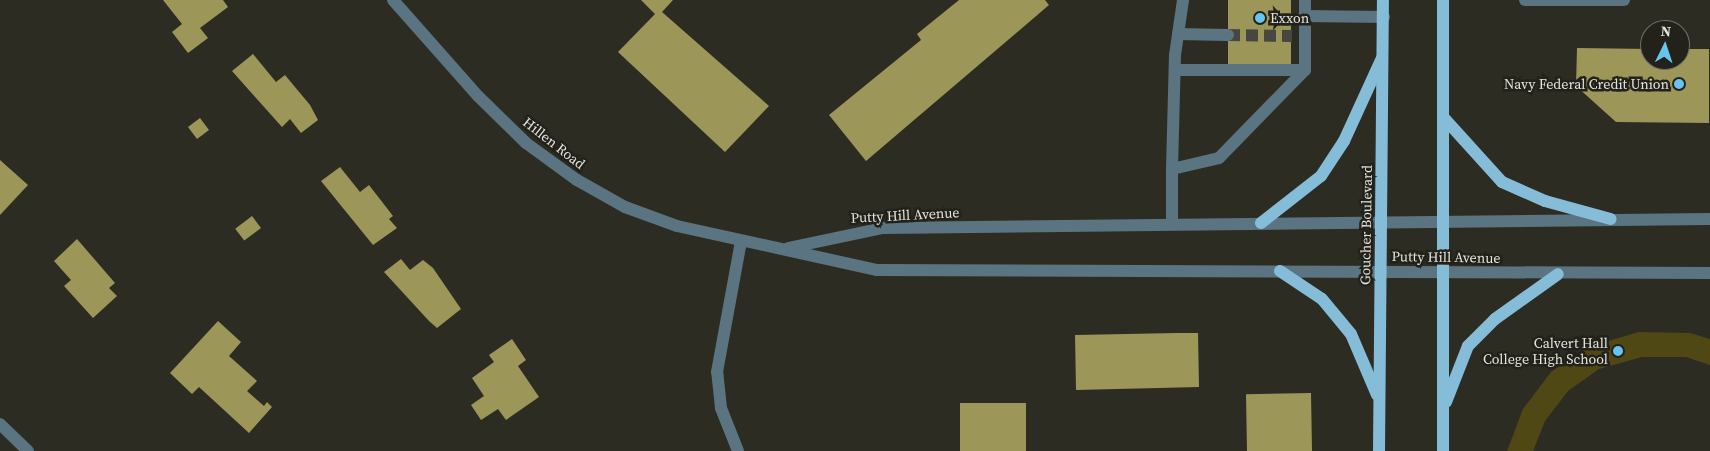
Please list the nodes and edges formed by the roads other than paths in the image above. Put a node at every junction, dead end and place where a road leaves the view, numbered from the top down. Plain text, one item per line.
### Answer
1 (393, 0) edge
2 (1183, 0) edge
3 (1304, 0) edge
4 (1383, 0) edge
5 (1443, 0) edge
6 (1525, 0) edge
7 (1624, 0) edge
8 (1304, 16) junction
9 (1384, 18) junction
10 (1178, 34) junction
11 (1228, 35) tunnel mouth
12 (1384, 53) junction
13 (1174, 70) junction
14 (1304, 70) junction
15 (1444, 118) junction
16 (1172, 169) junction
17 (1611, 219) junction
18 (1710, 219) edge
19 (1444, 221) junction
20 (1381, 222) junction
21 (1172, 223) junction
22 (1261, 223) junction
23 (741, 241) junction
24 (788, 248) junction
25 (1280, 271) junction
26 (1380, 271) junction
27 (1444, 272) junction
28 (1710, 273) edge
29 (1558, 274) junction
30 (1379, 400) junction
31 (1444, 409) junction
32 (0, 424) edge
33 (28, 451) edge
34 (738, 451) edge
35 (1379, 451) edge
36 (1443, 451) edge

1 - 23 street, Hillen Road
2 - 10 street
3 - 8 street
4 - 9 main road, Goucher Boulevard
5 - 15 main road
6 - 7 street
8 - 9 street
8 - 14 street
9 - 12 main road, Goucher Boulevard
10 - 11 street
10 - 13 street
12 - 20 main road, Goucher Boulevard
12 - 22 main road
13 - 14 street
13 - 16 street
14 - 16 street
15 - 17 main road
15 - 19 main road
16 - 21 street
17 - 18 street, Putty Hill Avenue
17 - 19 street, Putty Hill Avenue
19 - 20 street, Putty Hill Avenue
19 - 27 main road
20 - 22 street, Putty Hill Avenue
20 - 26 main road, Goucher Boulevard
21 - 22 street, Putty Hill Avenue
21 - 24 street, Putty Hill Avenue
23 - 24 street, Hillen Road
23 - 34 street
24 - 25 street, Putty Hill Avenue
25 - 26 street, Putty Hill Avenue
25 - 30 main road
26 - 27 street, Putty Hill Avenue
26 - 30 main road, Goucher Boulevard
27 - 29 street, Putty Hill Avenue
27 - 31 main road
28 - 29 street, Putty Hill Avenue
29 - 31 main road
30 - 35 main road, Goucher Boulevard
31 - 36 main road
32 - 33 street

